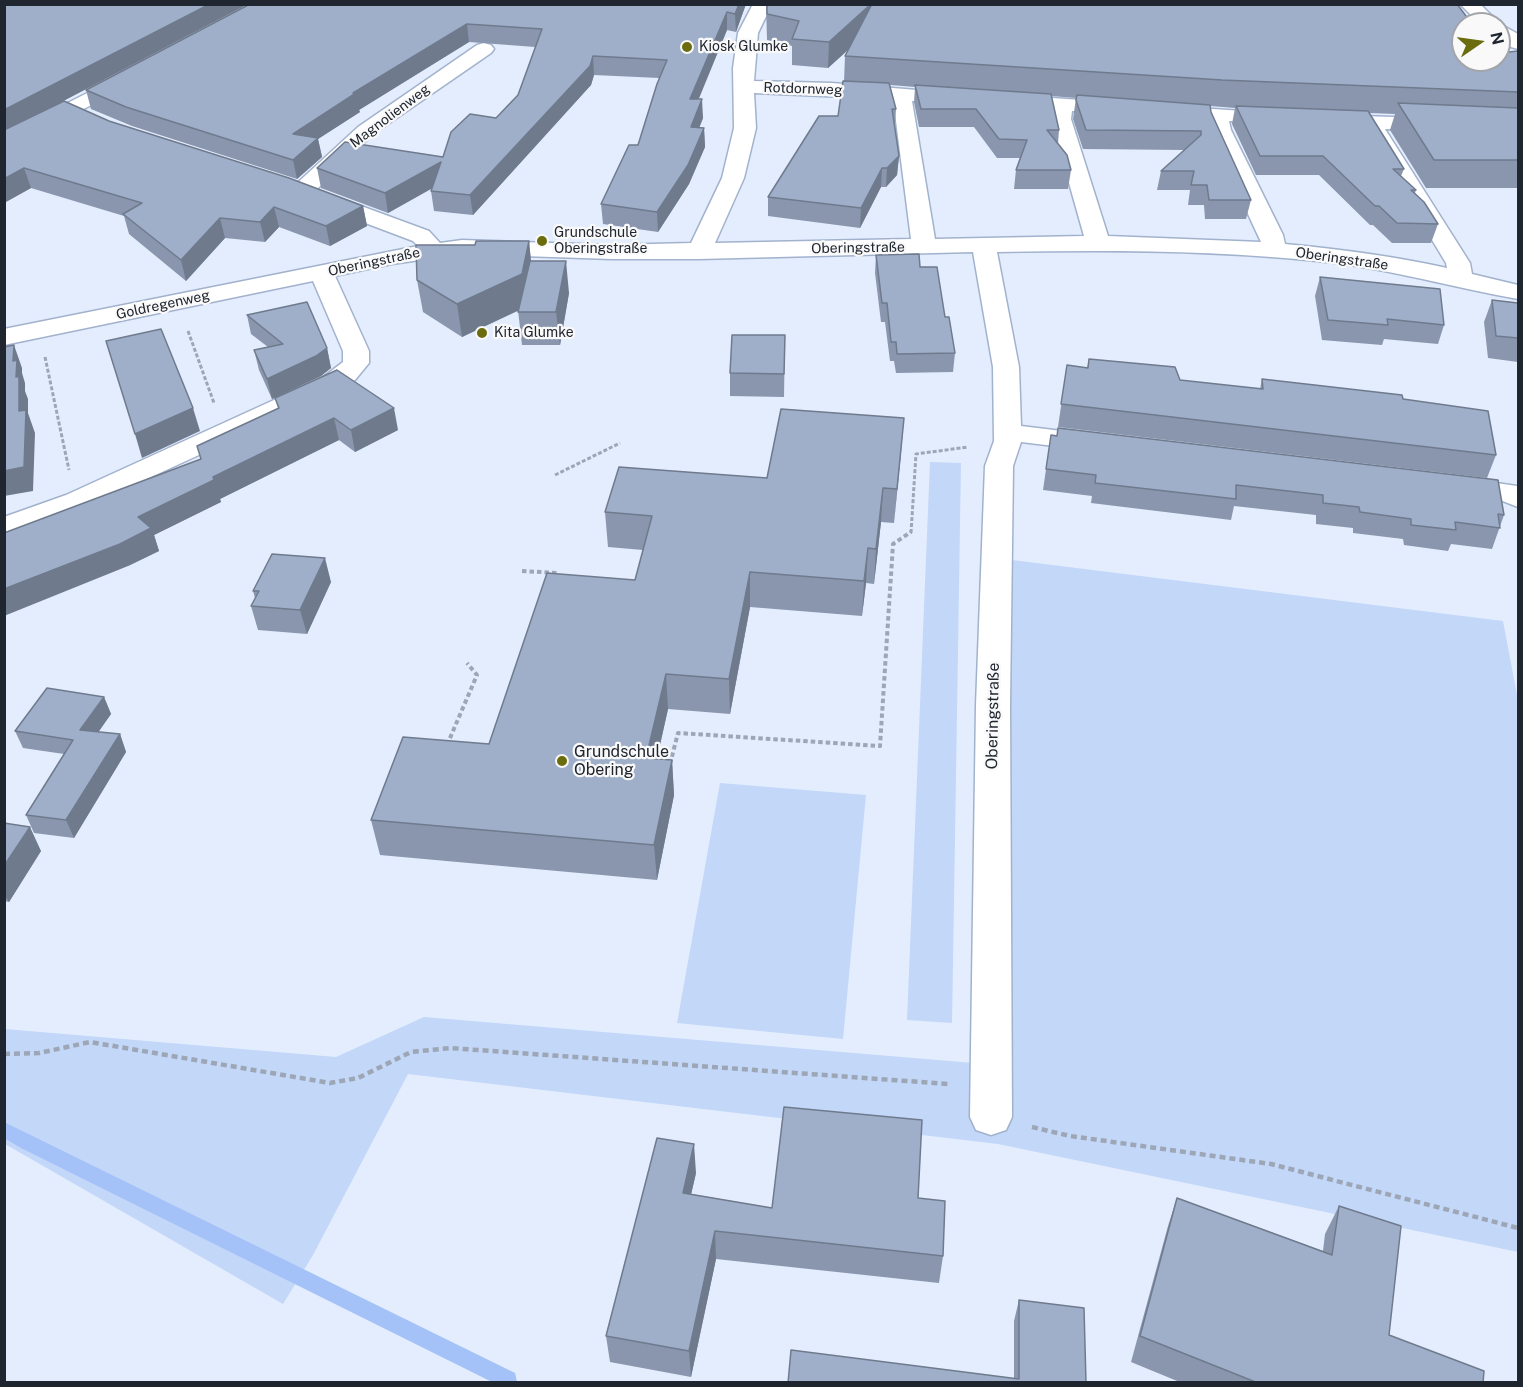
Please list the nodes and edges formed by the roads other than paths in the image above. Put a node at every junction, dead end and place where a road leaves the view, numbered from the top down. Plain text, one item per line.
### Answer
1 (763, 4) edge
2 (484, 49) dead end
3 (141, 72) edge
4 (742, 87) junction
5 (899, 93) junction
6 (1062, 105) junction
7 (70, 110) junction
8 (1217, 116) junction
9 (91, 119) edge
10 (1372, 123) junction
11 (1518, 127) edge
12 (4, 144) edge
13 (1098, 243) junction
14 (984, 246) junction
15 (924, 247) junction
16 (434, 250) junction
17 (1274, 250) junction
18 (699, 252) junction
19 (321, 272) junction
20 (1460, 277) junction
21 (1518, 292) edge
22 (4, 337) edge
23 (1007, 436) junction
24 (1126, 446) edge
25 (1435, 484) edge
26 (1518, 498) edge
27 (4, 528) edge
28 (990, 1102) road end

1 - 4 street
2 - 16 street, Magnolienweg
3 - 7 street
4 - 5 street, Rotdornweg
4 - 18 street
5 - 6 street, Rotdornweg
5 - 15 street
6 - 8 street, Rotdornweg
6 - 13 street
7 - 9 street
7 - 12 street
8 - 10 street, Rotdornweg
8 - 17 street
10 - 11 street, Rotdornweg
10 - 20 street
13 - 14 street, Oberingstraße
13 - 17 street, Oberingstraße
14 - 15 street, Oberingstraße
14 - 23 street, Oberingstraße
15 - 18 street, Oberingstraße
16 - 18 street, Oberingstraße
16 - 19 street, Oberingstraße
17 - 20 street, Oberingstraße
19 - 22 street, Goldregenweg
19 - 27 street, Oberingstraße
20 - 21 street, Oberingstraße
23 - 24 street
23 - 28 street, Oberingstraße
25 - 26 street

